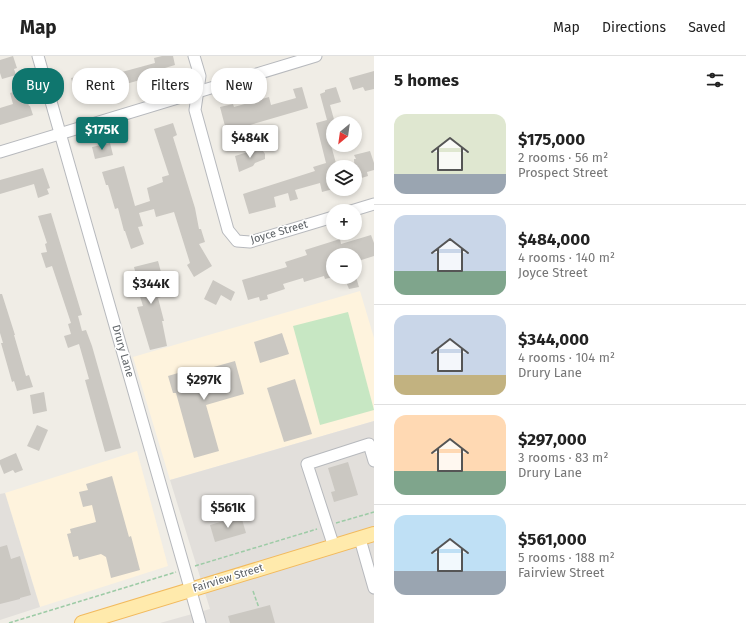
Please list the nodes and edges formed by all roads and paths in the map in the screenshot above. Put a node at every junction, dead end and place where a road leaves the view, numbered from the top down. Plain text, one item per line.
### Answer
1 (38, 56) edge
2 (194, 56) edge
3 (316, 56) edge
4 (198, 68) edge
5 (203, 90) edge
6 (158, 104) edge
7 (196, 104) edge
8 (60, 134) junction
9 (0, 152) edge
10 (374, 204) edge
11 (362, 208) edge
12 (326, 219) edge
13 (374, 461) edge
14 (374, 512) edge
15 (327, 526) junction
16 (374, 534) edge
17 (360, 538) junction
18 (334, 546) junction
19 (185, 570) junction
20 (374, 588) edge
21 (191, 590) junction
22 (253, 591) dead end
23 (259, 608) dead end
24 (9, 623) edge
25 (82, 623) edge
26 (200, 623) edge

1 - 8 street, Drury Lane
2 - 4 street, Joyce Street
3 - 5 street
6 - 8 street
7 - 12 street, Joyce Street
8 - 9 street
8 - 19 street, Drury Lane
10 - 11 street
13 - 15 street
14 - 15 path
15 - 18 street
15 - 19 path
16 - 17 main road, Fairview Street
17 - 18 main road, Fairview Street
17 - 20 street
18 - 21 main road, Fairview Street
19 - 21 street, Drury Lane
19 - 24 path
21 - 25 main road, Fairview Street
21 - 26 street, Drury Lane
22 - 23 path

